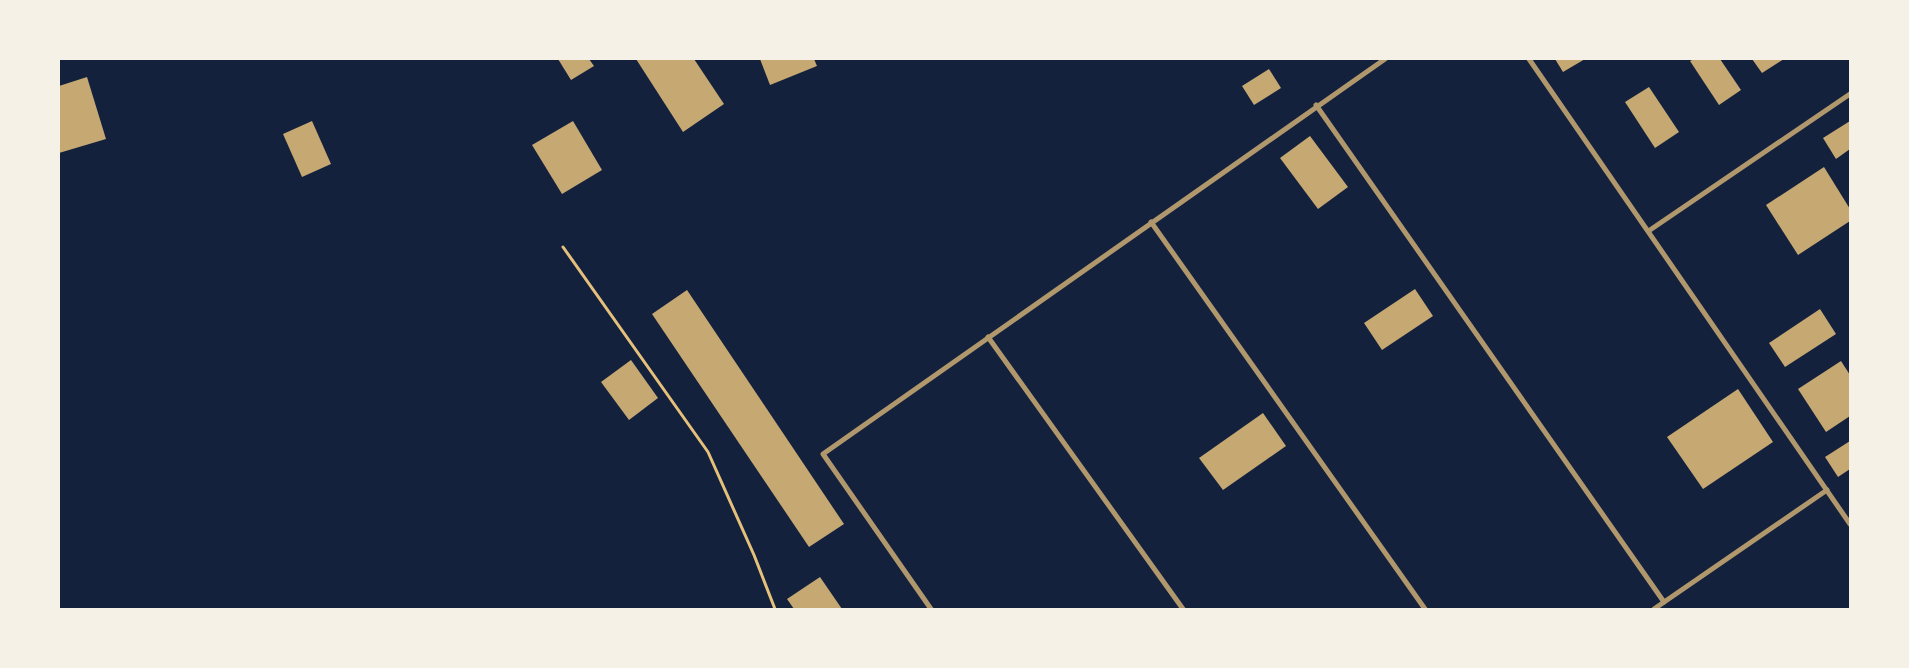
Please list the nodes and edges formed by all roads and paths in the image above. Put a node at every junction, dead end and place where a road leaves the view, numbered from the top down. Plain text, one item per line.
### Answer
1 (1385, 59) edge
2 (1529, 59) edge
3 (1850, 94) edge
4 (1316, 105) junction
5 (1151, 222) junction
6 (1650, 230) junction
7 (563, 247) dead end
8 (988, 337) junction
9 (1827, 490) junction
10 (1850, 524) edge
11 (1664, 602) junction
12 (775, 609) edge
13 (930, 609) edge
14 (1183, 609) edge
15 (1425, 609) edge
16 (1654, 609) edge

1 - 4 street
2 - 6 street
3 - 6 street
4 - 5 street
4 - 11 street
5 - 8 street
5 - 15 street
6 - 9 street
7 - 12 path
8 - 13 street
8 - 14 street
9 - 10 street
9 - 11 street
11 - 16 street

